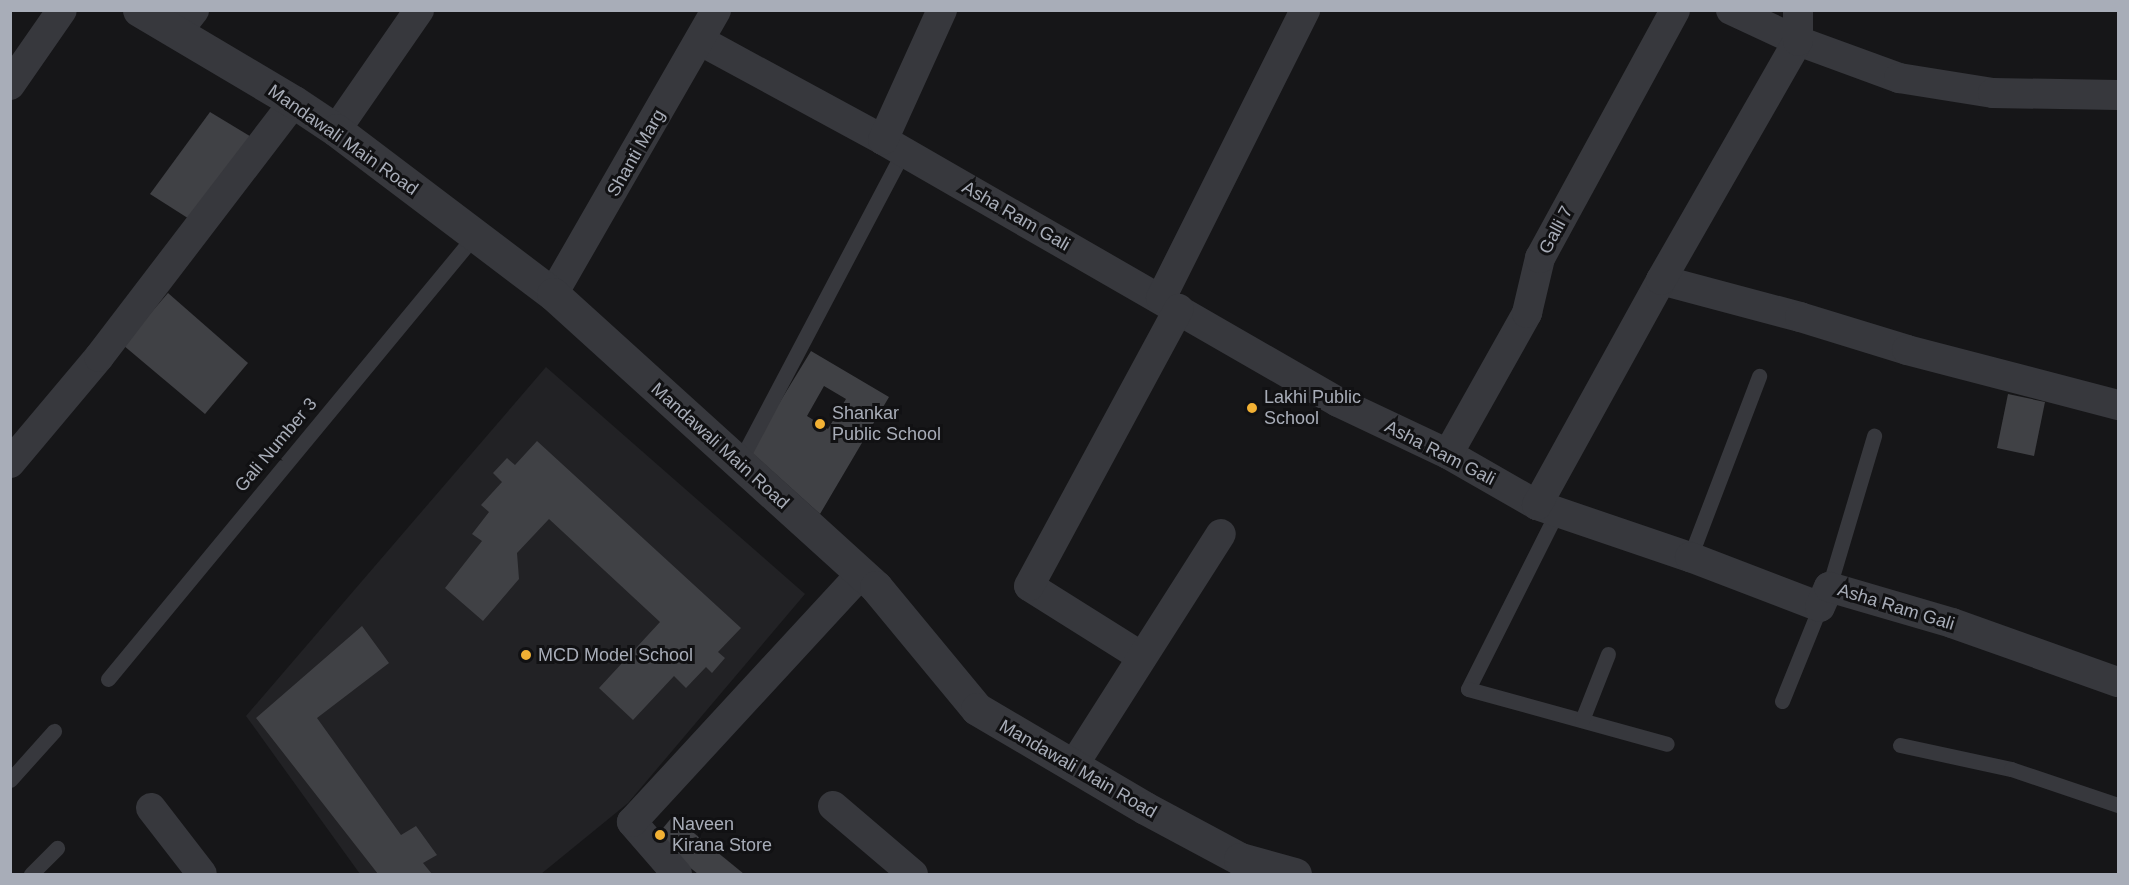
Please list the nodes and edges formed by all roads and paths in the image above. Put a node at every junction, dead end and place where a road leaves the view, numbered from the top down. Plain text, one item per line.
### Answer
1 (62, 10) edge
2 (139, 10) edge
3 (419, 10) edge
4 (716, 10) edge
5 (942, 10) edge
6 (1305, 10) edge
7 (1675, 10) edge
8 (1731, 10) edge
9 (1798, 10) edge
10 (185, 21) edge
11 (701, 41) junction
12 (1798, 41) junction
13 (10, 85) edge
14 (2118, 95) edge
15 (294, 102) junction
16 (336, 130) junction
17 (893, 146) junction
18 (475, 235) junction
19 (1661, 280) junction
20 (553, 294) junction
21 (1170, 304) junction
22 (1758, 376) dead end
23 (2118, 405) edge
24 (1874, 436) dead end
25 (1448, 454) junction
26 (10, 463) edge
27 (739, 463) junction
28 (1547, 508) junction
29 (1221, 534) dead end
30 (1690, 558) junction
31 (861, 573) junction
32 (1825, 597) junction
33 (1608, 654) dead end
34 (1142, 657) junction
35 (108, 680) dead end
36 (2118, 682) edge
37 (1782, 701) dead end
38 (1582, 720) junction
39 (54, 731) dead end
40 (1667, 744) dead end
41 (1900, 746) dead end
42 (1073, 766) junction
43 (10, 780) edge
44 (2118, 805) edge
45 (833, 806) dead end
46 (151, 808) dead end
47 (57, 848) dead end
48 (31, 874) edge
49 (202, 874) edge
50 (677, 874) edge
51 (913, 874) edge
52 (1295, 874) edge

1 - 13 street
2 - 10 street, Mandawali Main Road
3 - 16 street
4 - 11 street, Shanti Marg
5 - 17 street
6 - 21 street
7 - 25 street, Galli 7
8 - 12 street
9 - 12 street
10 - 15 street, Mandawali Main Road
11 - 17 street, Asha Ram Gali
11 - 20 street, Shanti Marg
12 - 14 street
12 - 19 street
15 - 16 street, Mandawali Main Road
15 - 26 street
16 - 18 street, Mandawali Main Road
17 - 21 street, Asha Ram Gali
17 - 27 lane
18 - 20 street, Mandawali Main Road
18 - 35 lane, Gali Number 3
19 - 23 street
19 - 28 street
20 - 27 street, Mandawali Main Road
21 - 25 street, Asha Ram Gali
21 - 34 street
22 - 30 lane
24 - 32 lane
25 - 28 street, Asha Ram Gali
27 - 31 street, Mandawali Main Road
28 - 30 street, Asha Ram Gali
28 - 38 lane
29 - 34 street
30 - 32 street, Asha Ram Gali
31 - 42 street, Mandawali Main Road
31 - 50 street
32 - 36 street, Asha Ram Gali
32 - 37 lane
33 - 38 lane
34 - 42 street
38 - 40 lane
39 - 43 lane
41 - 44 lane
42 - 52 street, Mandawali Main Road
45 - 51 street
46 - 49 street
47 - 48 lane

